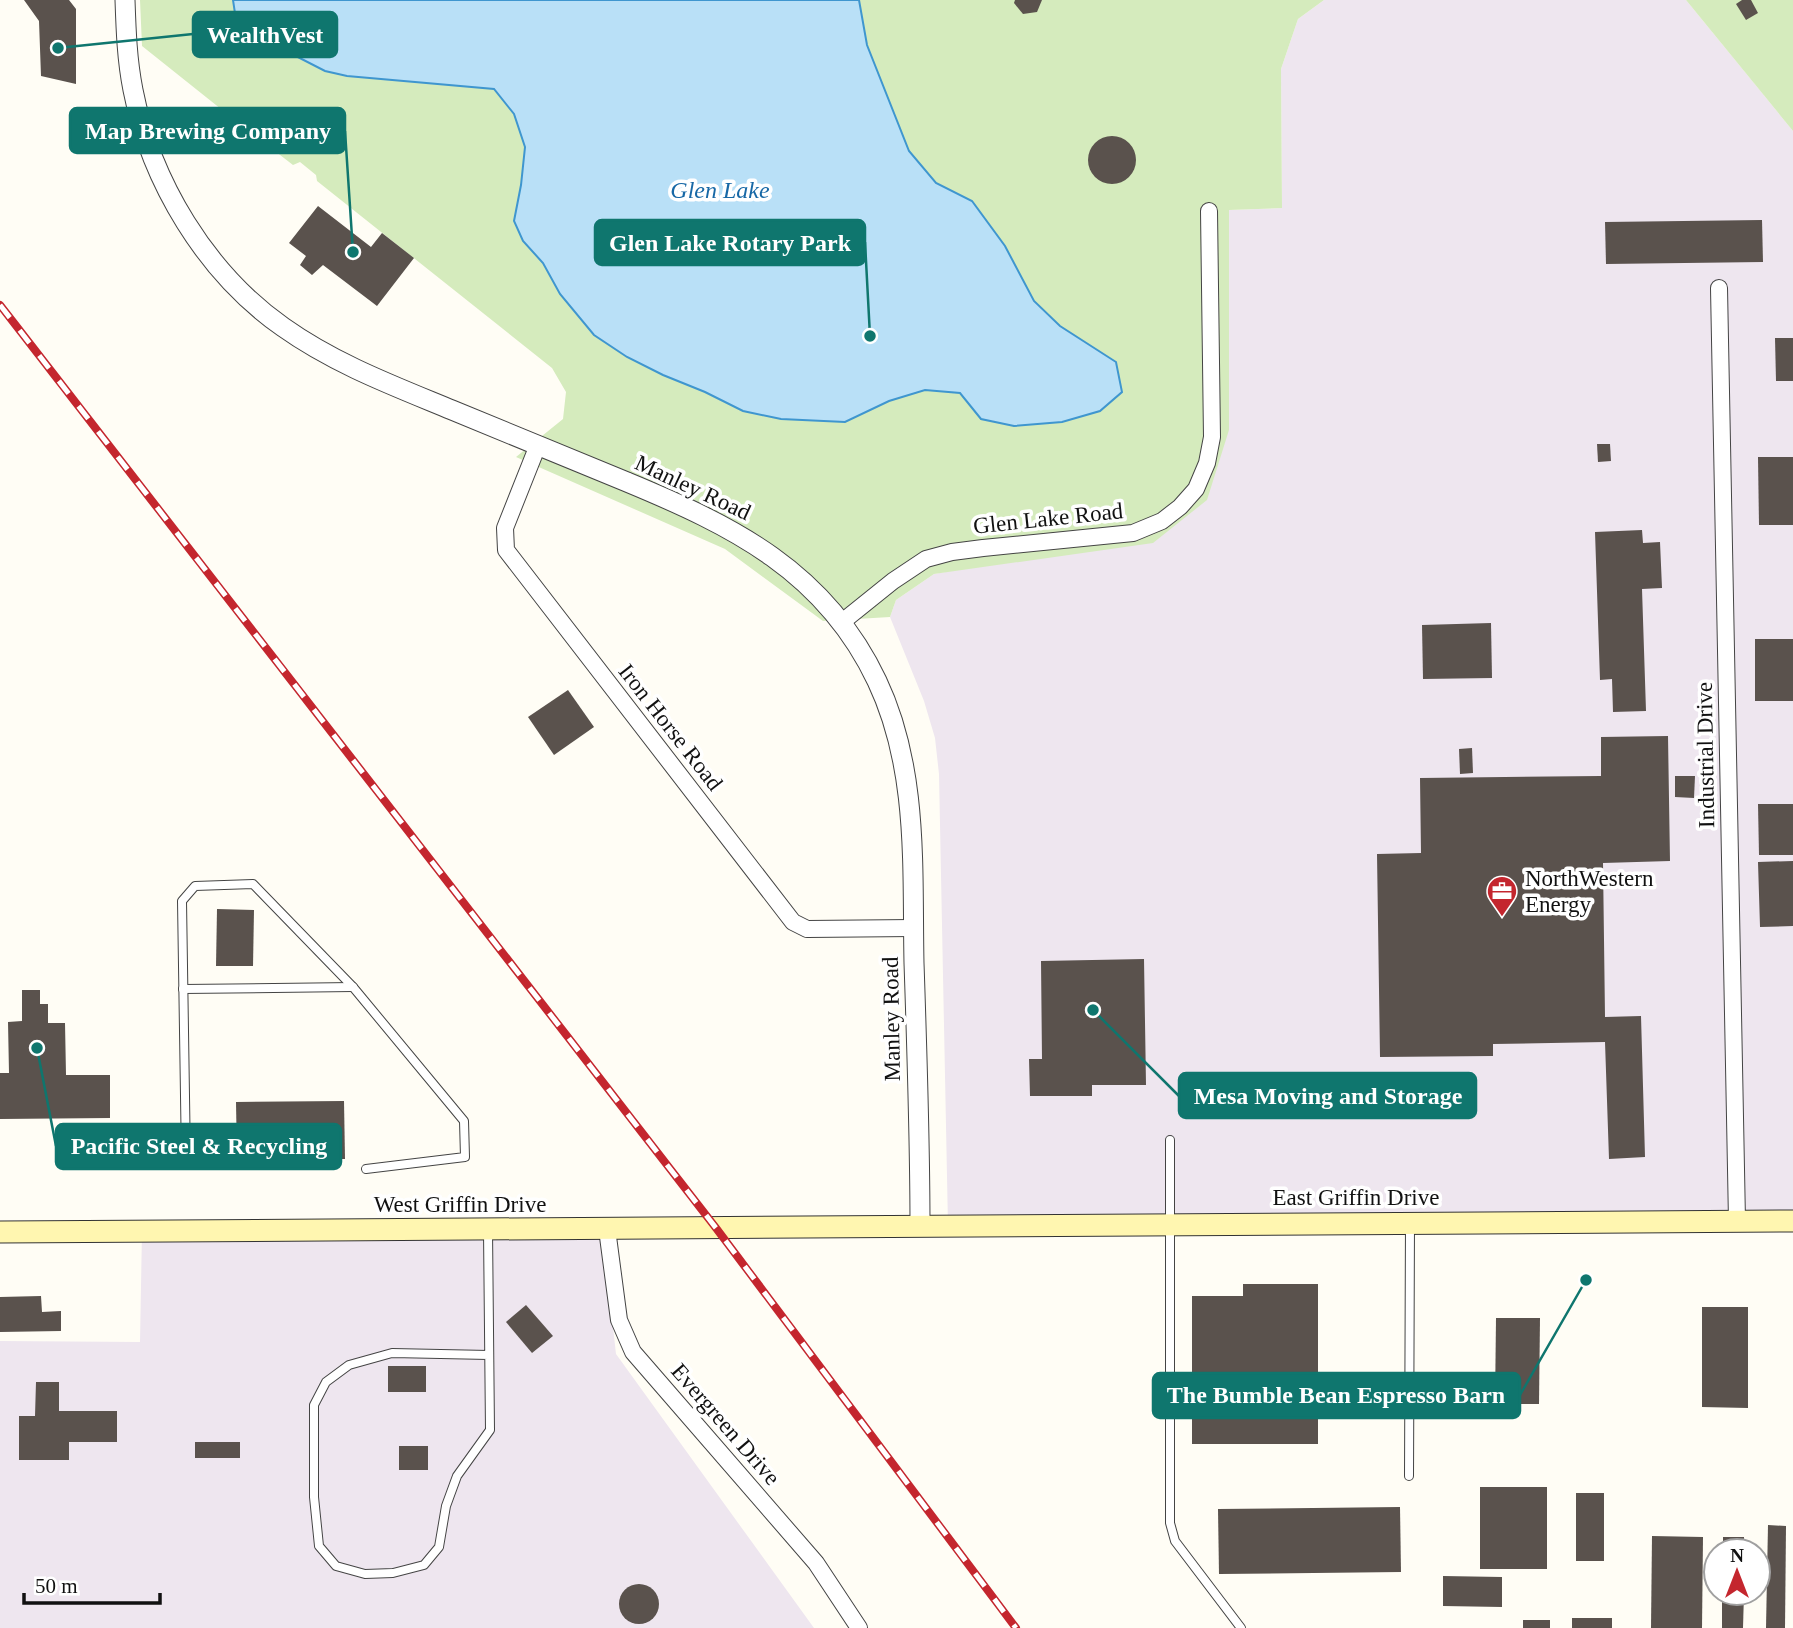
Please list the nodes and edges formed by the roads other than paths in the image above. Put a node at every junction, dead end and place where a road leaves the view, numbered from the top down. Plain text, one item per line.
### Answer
1 (125, 0) edge
2 (1209, 211) dead end
3 (1719, 288) dead end
4 (538, 445) junction
5 (842, 622) junction
6 (914, 928) junction
7 (353, 987) junction
8 (183, 989) junction
9 (1170, 1140) dead end
10 (186, 1161) dead end
11 (366, 1169) dead end
12 (1737, 1221) junction
13 (1793, 1221) edge
14 (1410, 1223) junction
15 (1170, 1225) junction
16 (920, 1226) junction
17 (607, 1229) junction
18 (488, 1230) junction
19 (0, 1232) edge
20 (489, 1355) junction
21 (1409, 1476) dead end
22 (859, 1628) edge
23 (1241, 1628) edge

1 - 4 street, Manley Road
2 - 5 street, Glen Lake Road
3 - 12 street, Industrial Drive
4 - 5 street, Manley Road
4 - 6 street, Iron Horse Road
5 - 6 street, Manley Road
6 - 16 street, Manley Road
7 - 8 lane
7 - 8 lane
7 - 11 lane
8 - 10 lane
9 - 15 lane
12 - 13 main road, East Griffin Drive
12 - 14 main road, East Griffin Drive
14 - 15 main road, East Griffin Drive
14 - 21 lane
15 - 16 main road, East Griffin Drive
15 - 23 lane
16 - 17 main road, West Griffin Drive
17 - 18 main road, West Griffin Drive
17 - 22 street, Evergreen Drive
18 - 19 main road, West Griffin Drive
18 - 20 lane
20 - 20 lane

